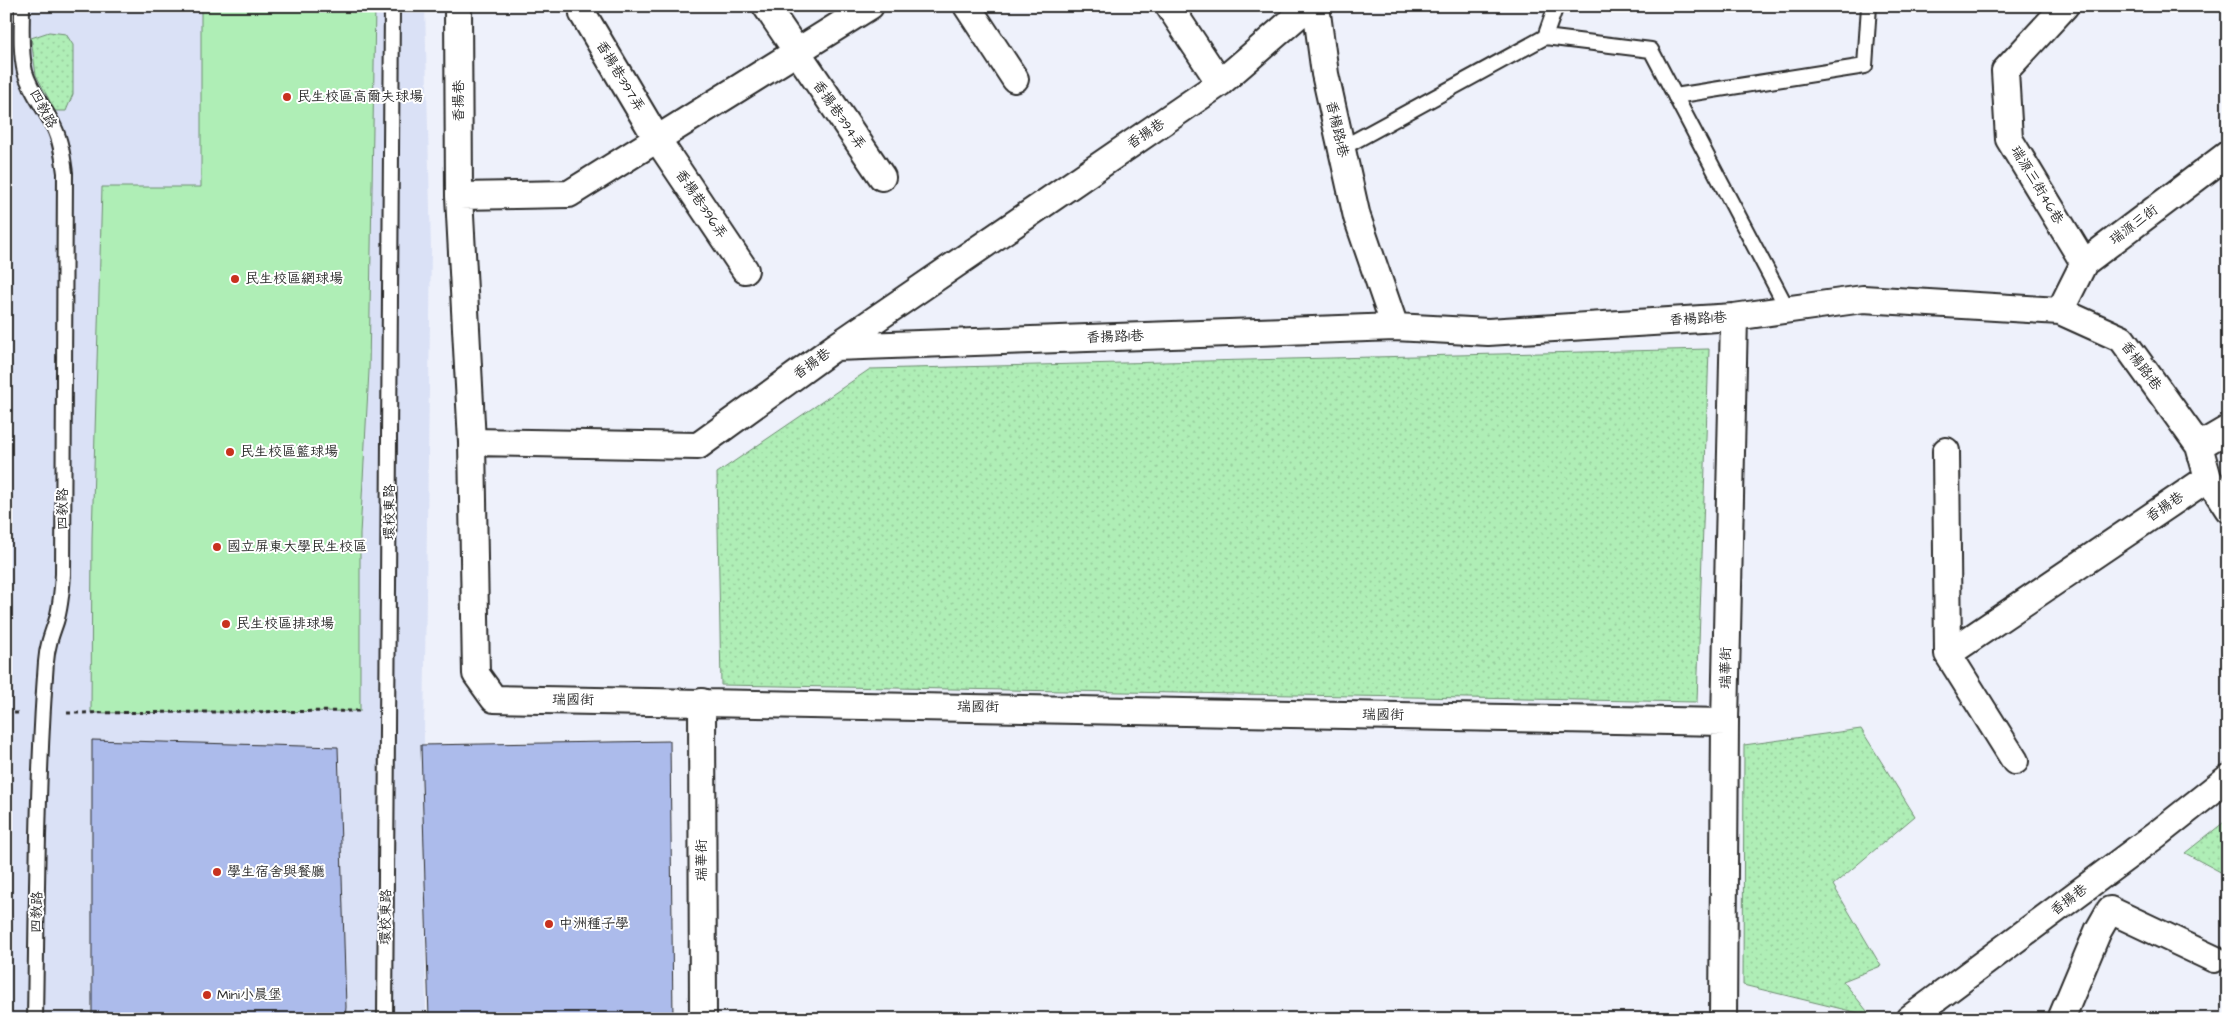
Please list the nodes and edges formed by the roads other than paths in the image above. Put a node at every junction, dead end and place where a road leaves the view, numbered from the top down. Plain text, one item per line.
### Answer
1 (22, 6) edge
2 (392, 6) edge
3 (458, 6) edge
4 (766, 6) edge
5 (870, 6) edge
6 (966, 6) edge
7 (1169, 6) edge
8 (1309, 6) edge
9 (1316, 6) edge
10 (1556, 6) edge
11 (1869, 6) edge
12 (2065, 6) edge
13 (583, 14) dead end
14 (1546, 37) junction
15 (796, 53) junction
16 (1015, 79) dead end
17 (1220, 83) junction
18 (1675, 96) junction
19 (657, 139) junction
20 (1342, 148) junction
21 (2228, 154) edge
22 (882, 177) dead end
23 (459, 196) junction
24 (2084, 263) junction
25 (746, 270) dead end
26 (1788, 310) junction
27 (2060, 312) junction
28 (1734, 317) junction
29 (1395, 327) junction
30 (835, 347) junction
31 (2228, 429) edge
32 (472, 442) junction
33 (2199, 446) junction
34 (1946, 451) dead end
35 (2208, 478) junction
36 (2228, 509) edge
37 (1948, 654) junction
38 (702, 702) junction
39 (1725, 722) junction
40 (2015, 760) dead end
41 (2228, 778) edge
42 (2214, 959) dead end
43 (34, 1019) edge
44 (385, 1019) edge
45 (702, 1019) edge
46 (1723, 1019) edge
47 (1909, 1019) edge
48 (2061, 1019) edge

1 - 43 lane, 四教路
2 - 44 lane, 環校東路
3 - 23 street, 香揚巷
4 - 15 street, 香揚巷394弄
5 - 15 street
6 - 16 street
7 - 17 street
8 - 17 street, 香揚巷
9 - 20 street, 香楊路1巷
10 - 14 lane
11 - 18 lane
12 - 24 street, 瑞源三街46巷
13 - 19 street, 香揚巷397弄
14 - 18 lane
14 - 20 lane
15 - 19 street
15 - 22 street, 香揚巷394弄
17 - 30 street, 香揚巷
18 - 26 lane
19 - 23 street
19 - 25 street, 香揚巷396弄
20 - 29 street, 香楊路1巷
21 - 24 street, 瑞源三街
23 - 32 street, 香揚巷
24 - 27 street, 瑞源三街
26 - 27 street, 香楊路1巷
26 - 28 street, 香楊路1巷
27 - 33 street, 香楊路1巷
28 - 29 street, 香楊路1巷
28 - 39 street, 瑞華街
29 - 30 street, 香揚路1巷
30 - 32 street, 香揚巷
31 - 33 street
32 - 38 street, 瑞國街
33 - 35 street, 香楊路1巷
34 - 37 street
35 - 36 street, 香楊路1巷
35 - 37 street, 香揚巷
37 - 40 street
38 - 39 street, 瑞國街
38 - 45 street, 瑞華街
39 - 46 street, 瑞華街
41 - 47 street, 香揚巷
42 - 48 street

